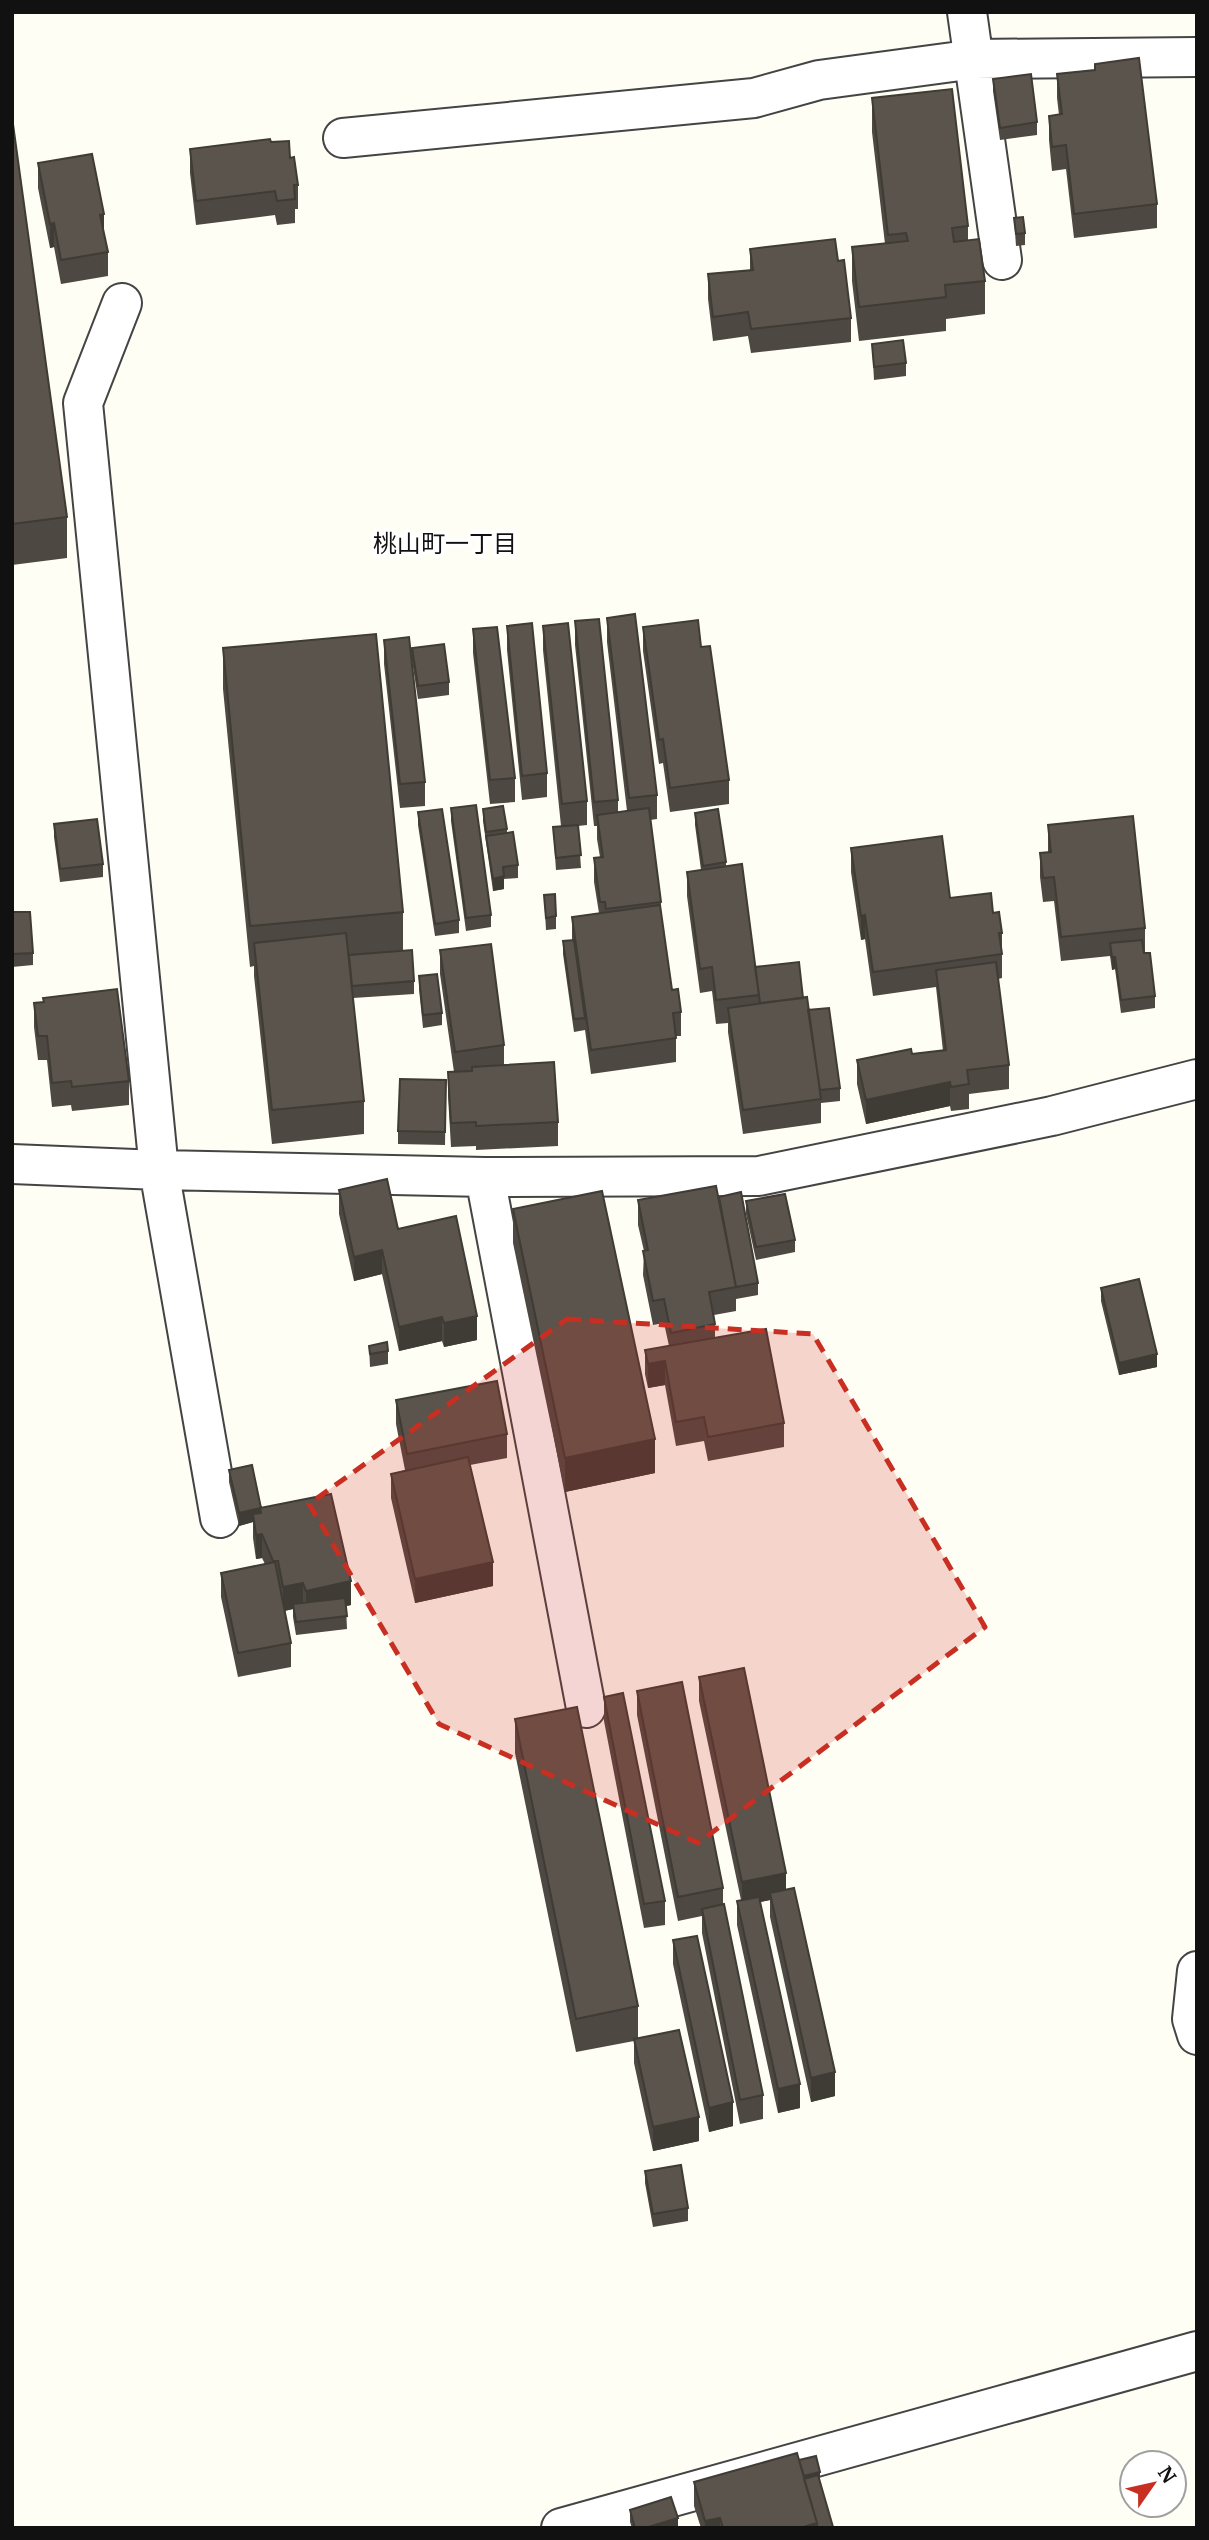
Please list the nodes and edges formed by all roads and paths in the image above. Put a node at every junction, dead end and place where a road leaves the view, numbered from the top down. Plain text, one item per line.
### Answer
1 (967, 12) edge
2 (1197, 57) edge
3 (975, 59) junction
4 (343, 138) dead end
5 (1002, 260) dead end
6 (122, 303) dead end
7 (1197, 1079) edge
8 (12, 1164) edge
9 (159, 1170) junction
10 (485, 1177) junction
11 (220, 1518) dead end
12 (586, 1707) dead end
13 (1197, 1971) edge
14 (1197, 2035) edge
15 (1197, 2351) edge
16 (611, 2521) edge
17 (561, 2528) edge

1 - 3 street
2 - 3 street
3 - 4 street
3 - 5 street
6 - 9 street
7 - 10 street
8 - 9 street
9 - 10 street
9 - 11 street
10 - 12 street
13 - 14 street
15 - 16 street
16 - 17 street

